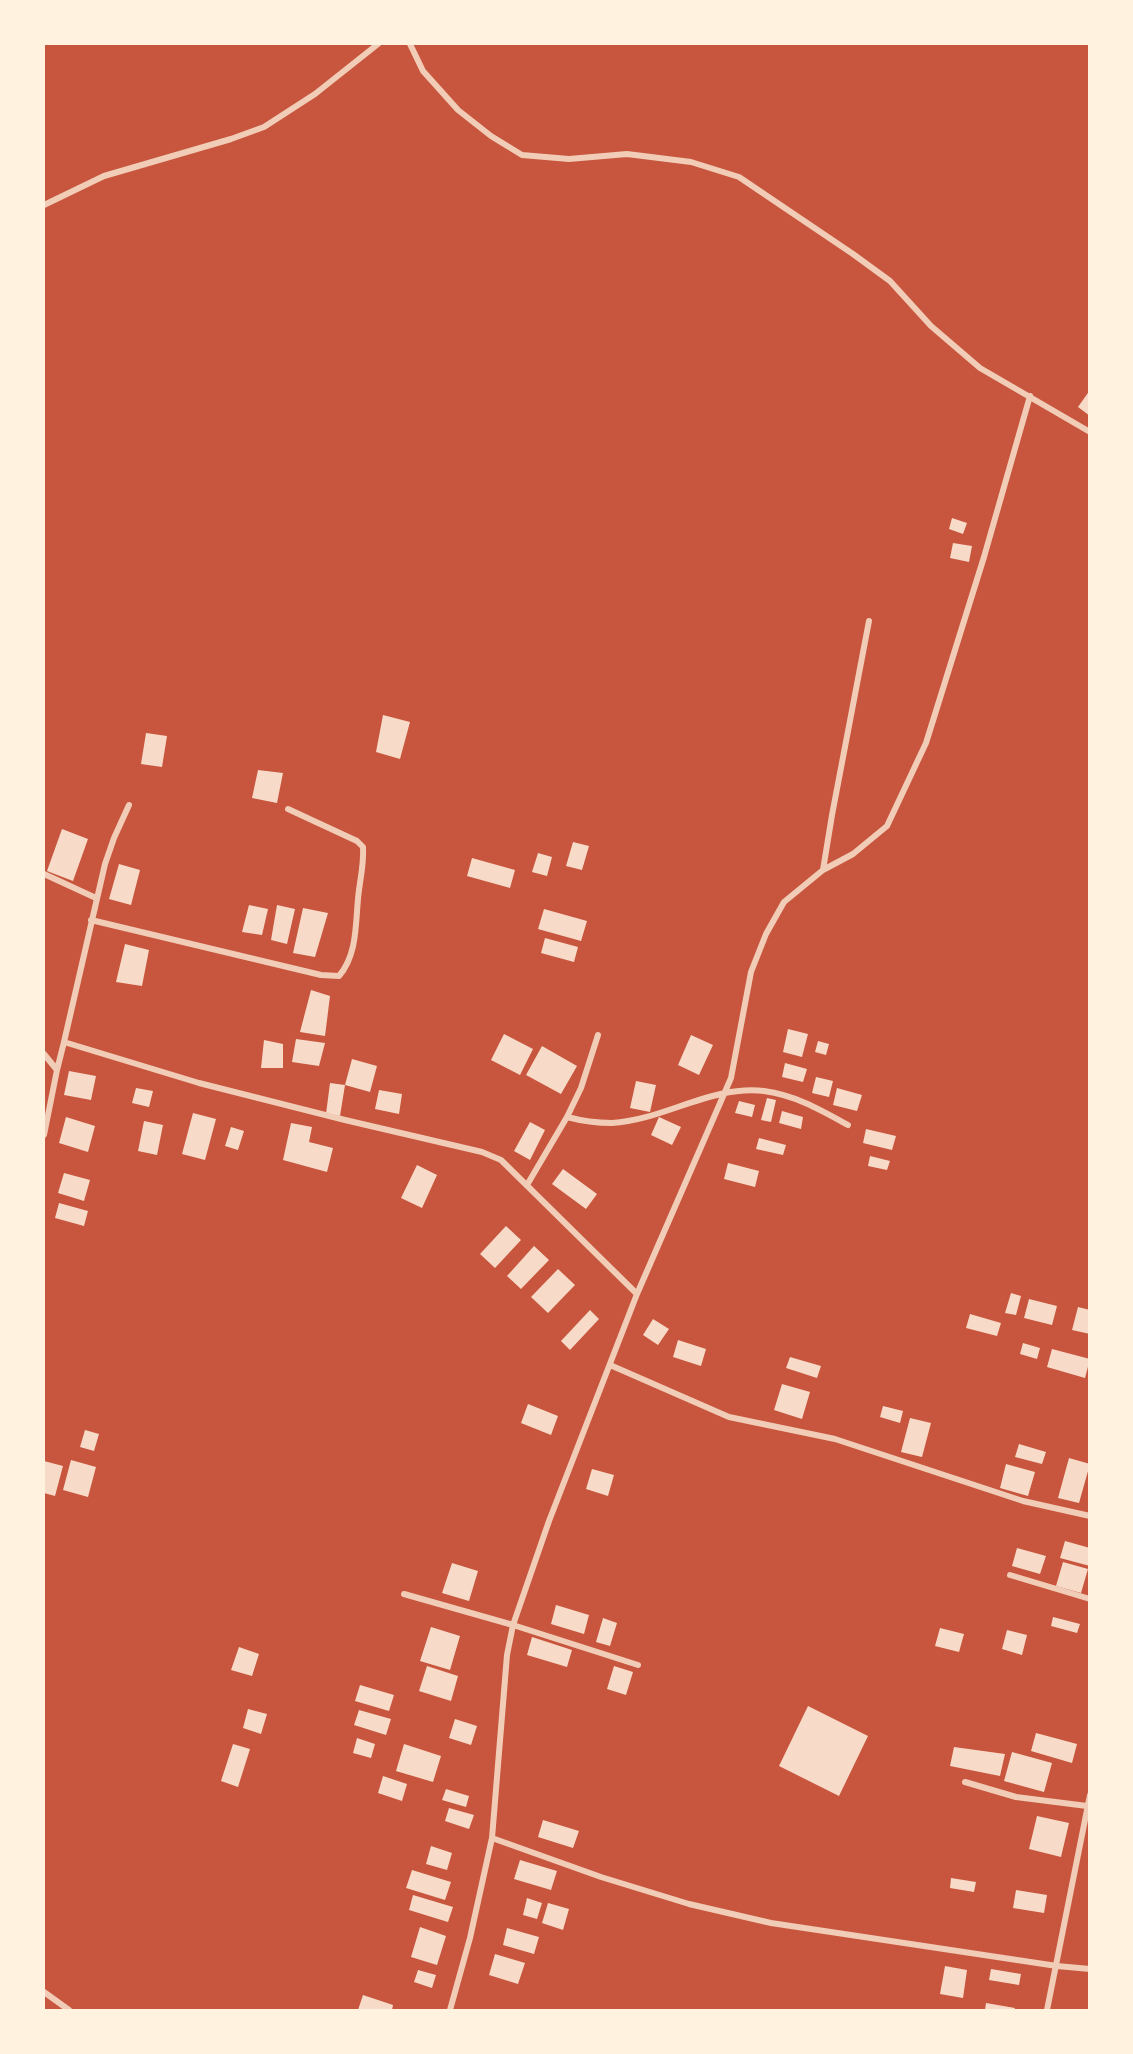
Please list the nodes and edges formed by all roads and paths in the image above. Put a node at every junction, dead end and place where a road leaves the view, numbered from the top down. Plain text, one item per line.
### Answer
1 (378, 44) edge
2 (410, 44) edge
3 (44, 206) edge
4 (1030, 396) junction
5 (1089, 432) edge
6 (869, 621) dead end
7 (129, 805) dead end
8 (288, 809) dead end
9 (824, 870) junction
10 (44, 874) edge
11 (96, 898) junction
12 (91, 920) junction
13 (598, 1035) dead end
14 (64, 1042) junction
15 (44, 1054) edge
16 (57, 1070) junction
17 (725, 1092) junction
18 (567, 1117) junction
19 (848, 1125) dead end
20 (44, 1135) edge
21 (527, 1185) junction
22 (636, 1294) junction
23 (610, 1365) junction
24 (1089, 1516) edge
25 (1010, 1575) dead end
26 (404, 1594) dead end
27 (1089, 1599) edge
28 (513, 1624) junction
29 (638, 1665) dead end
30 (965, 1782) dead end
31 (1089, 1796) edge
32 (1087, 1806) junction
33 (1082, 1832) junction
34 (1089, 1834) edge
35 (492, 1838) junction
36 (1057, 1966) junction
37 (1089, 1969) edge
38 (44, 1992) edge
39 (69, 2010) edge
40 (450, 2010) edge
41 (1047, 2010) edge

1 - 3 street
2 - 4 street
4 - 5 street
4 - 9 street
6 - 9 street
7 - 11 street
8 - 12 street
9 - 17 street
10 - 11 street
11 - 12 street
12 - 14 street
13 - 18 street
14 - 16 street
14 - 21 street
15 - 16 street
16 - 20 street
17 - 18 street
17 - 19 street
17 - 22 street
18 - 21 street
21 - 22 street
22 - 23 street
23 - 24 street
23 - 28 street
25 - 27 street
26 - 28 street
28 - 29 street
28 - 35 street
30 - 32 street
31 - 32 street
32 - 33 street
33 - 34 street
33 - 36 street
35 - 36 street
35 - 40 street
36 - 37 street
36 - 41 street
38 - 39 street

